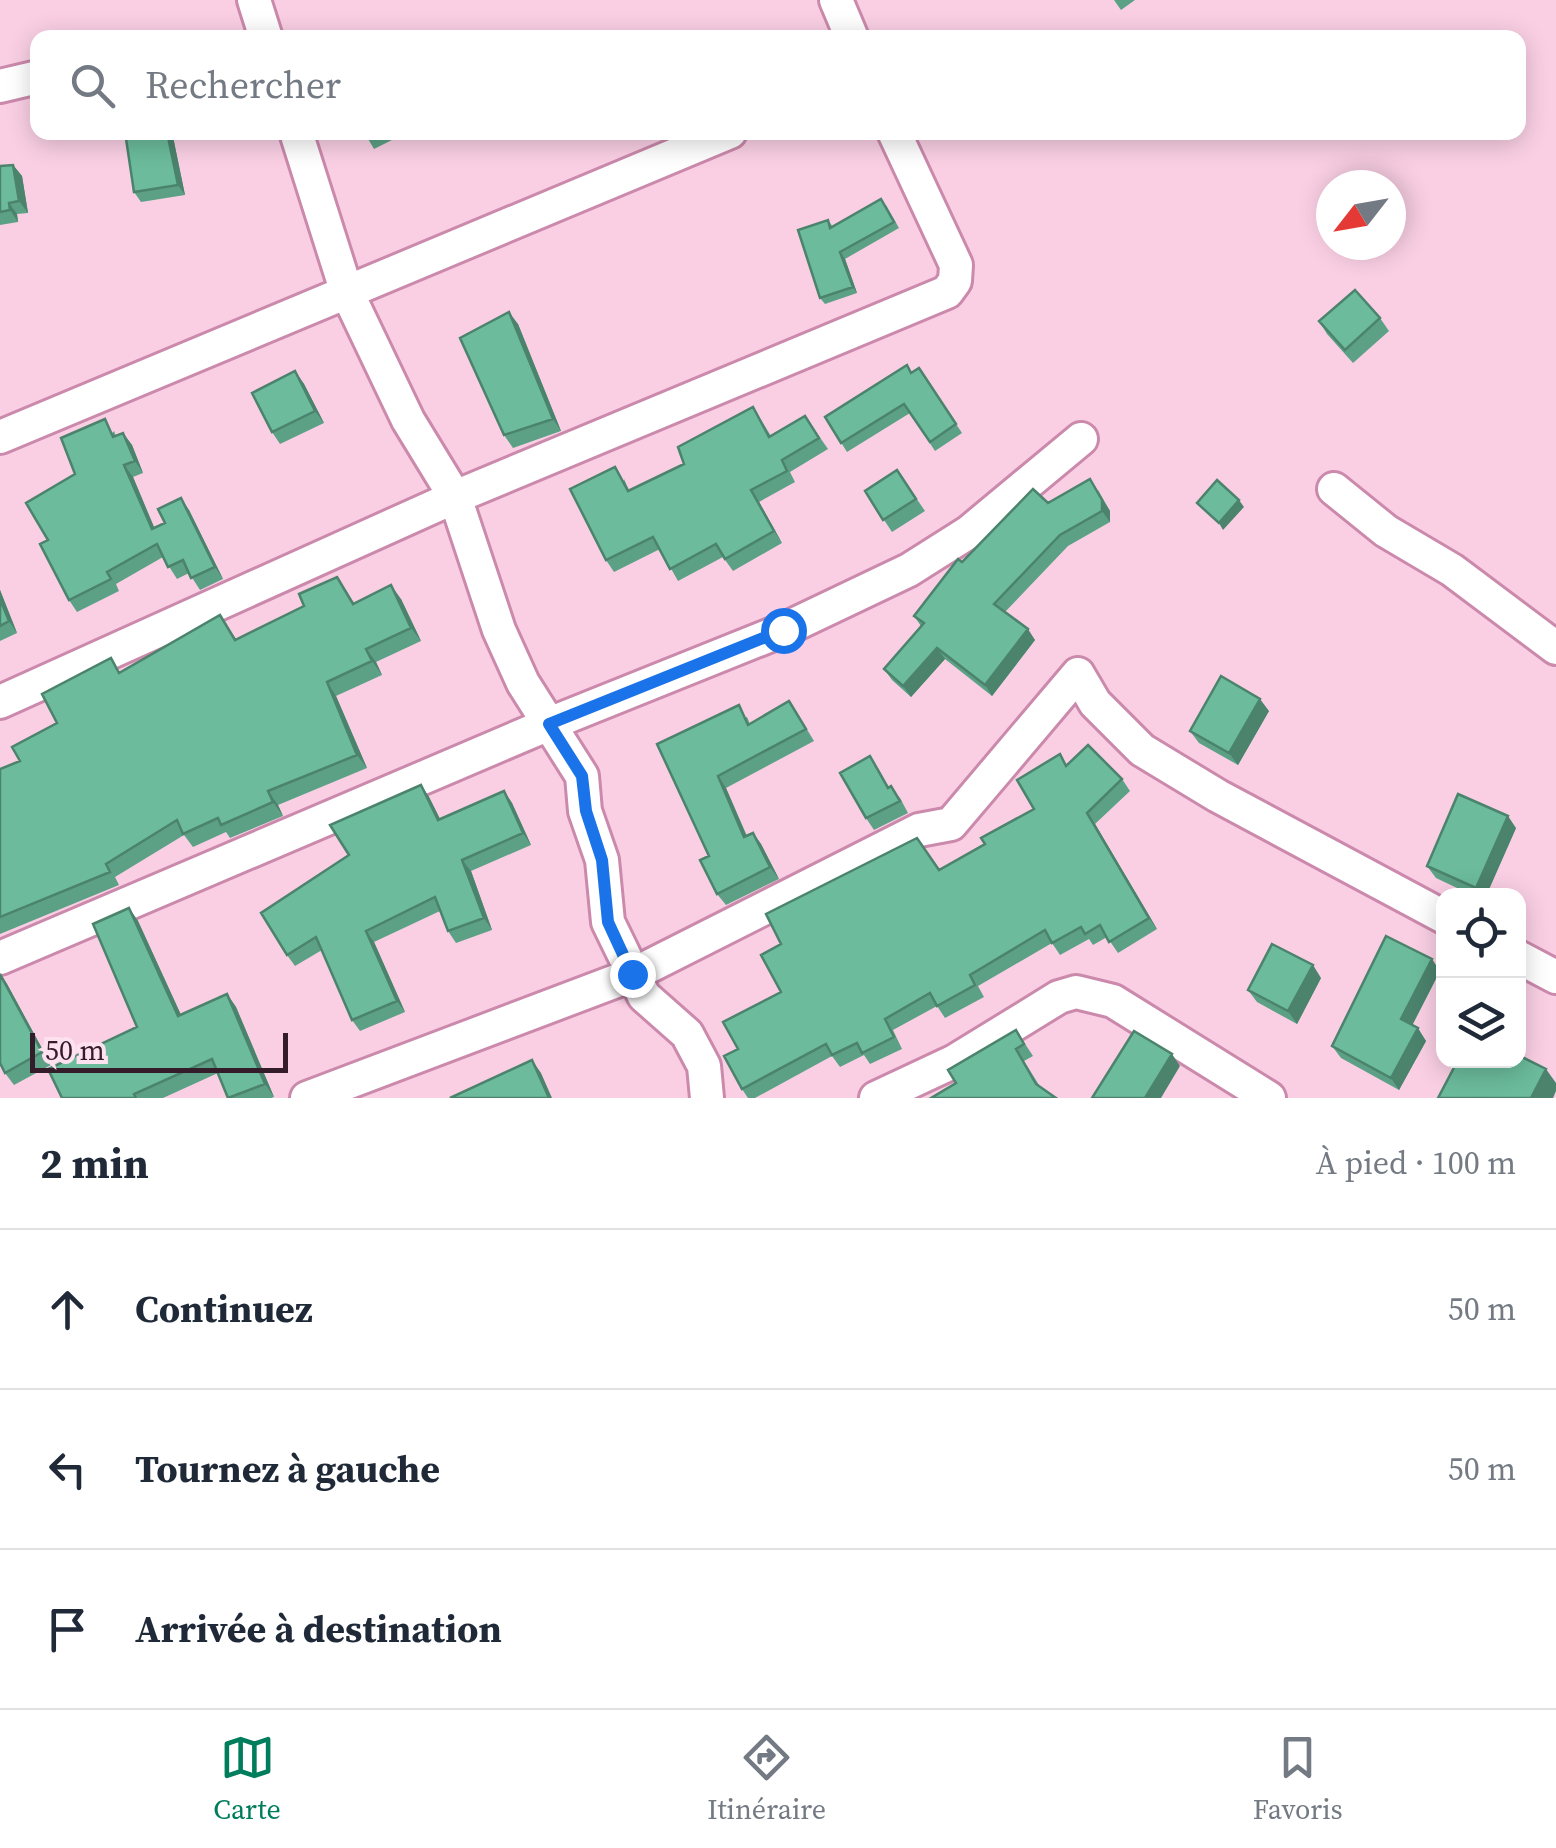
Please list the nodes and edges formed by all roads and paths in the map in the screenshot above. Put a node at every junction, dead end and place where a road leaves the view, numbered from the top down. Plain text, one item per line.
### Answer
1 (254, 0) edge
2 (836, 0) edge
3 (263, 30) edge
4 (849, 30) edge
5 (30, 78) edge
6 (0, 86) edge
7 (299, 140) edge
8 (711, 140) edge
9 (898, 140) edge
10 (346, 290) junction
11 (0, 437) edge
12 (1081, 440) dead end
13 (1334, 489) dead end
14 (455, 497) junction
15 (1556, 648) edge
16 (0, 702) edge
17 (549, 724) junction
18 (1436, 913) edge
19 (0, 958) edge
20 (1526, 961) edge
21 (632, 974) junction
22 (1556, 977) edge
23 (306, 1098) edge
24 (707, 1098) edge
25 (876, 1098) edge
26 (1269, 1098) edge

1 - 3 street
2 - 4 street
5 - 6 street
7 - 10 street
8 - 10 street
9 - 14 street
10 - 11 street
10 - 14 street
12 - 17 street
13 - 15 street
14 - 16 street
14 - 17 street
17 - 19 street
17 - 21 street
18 - 21 street
20 - 22 street
21 - 23 street
21 - 24 street
25 - 26 street

